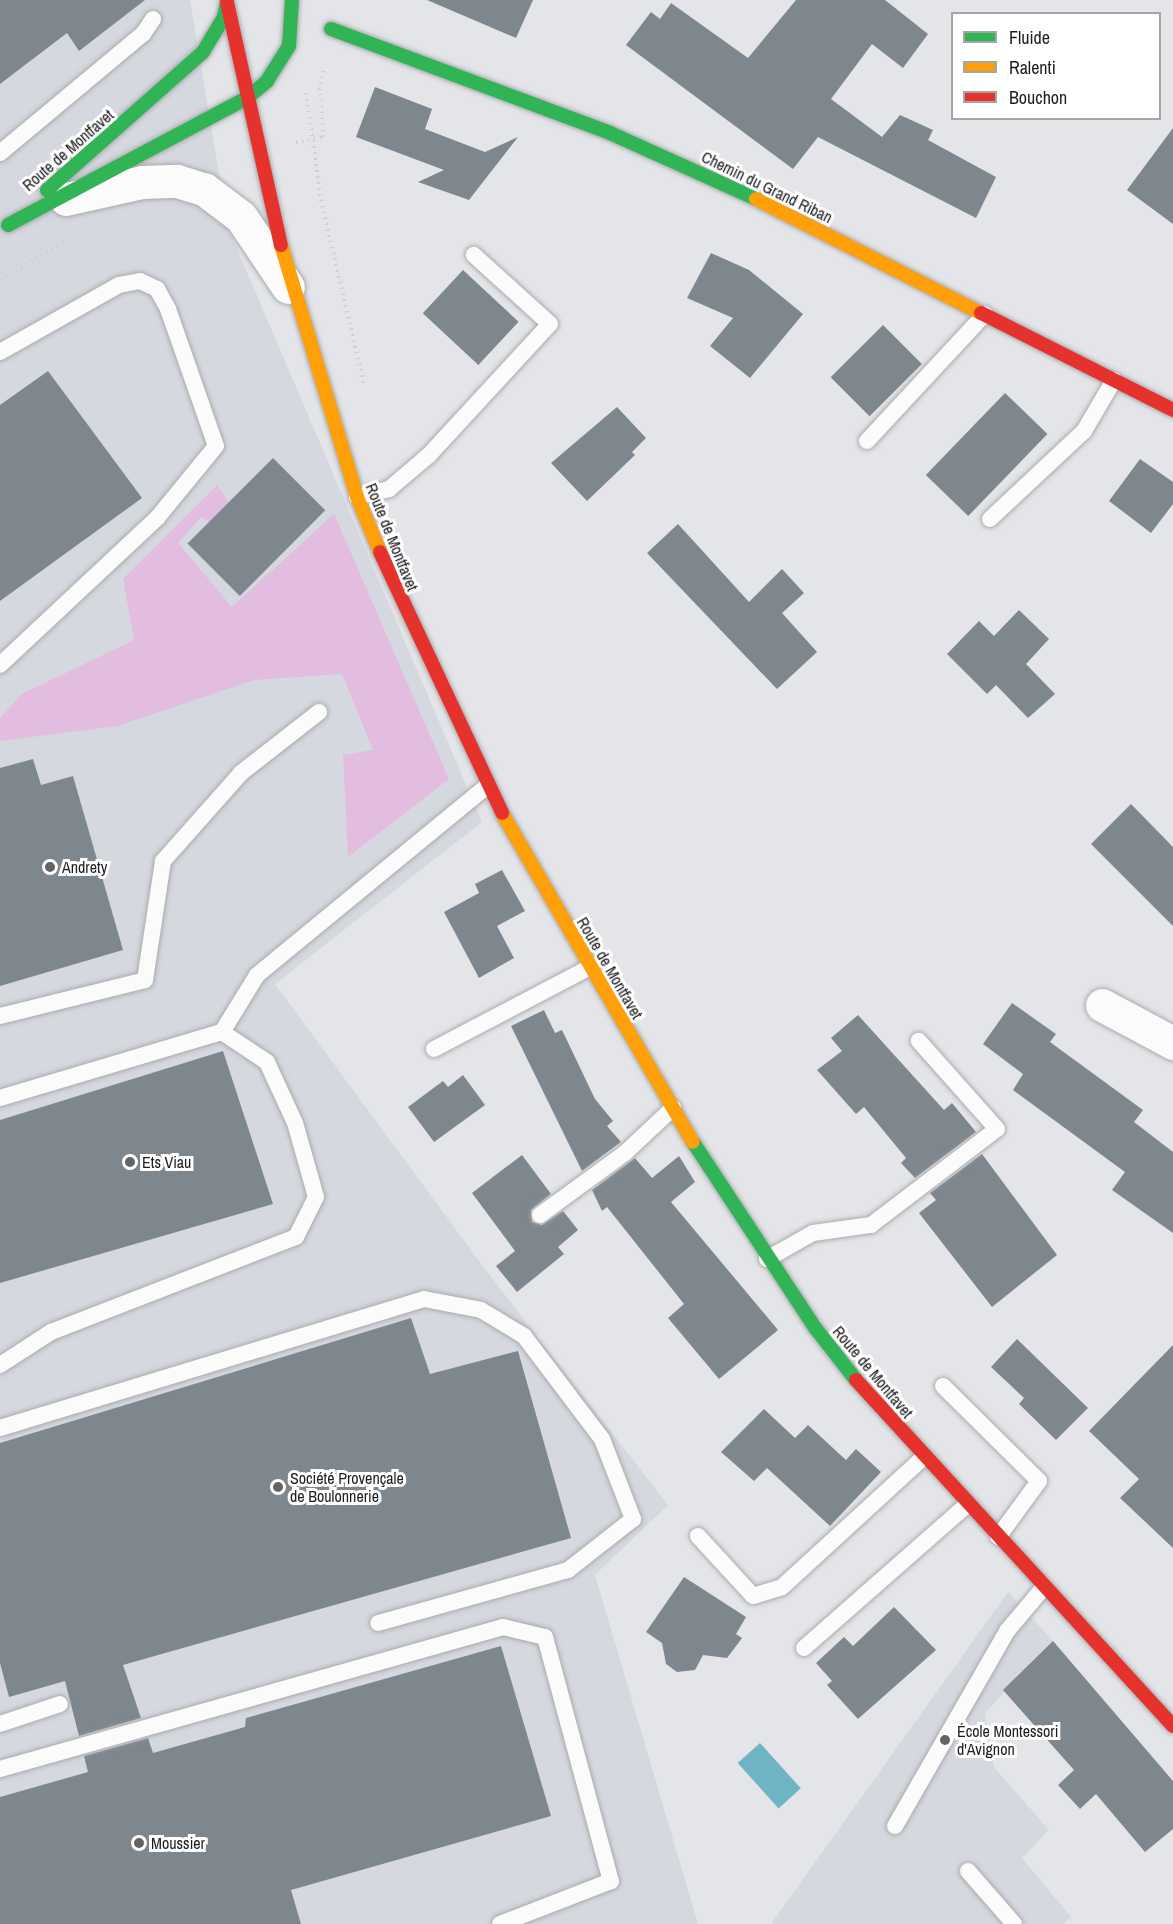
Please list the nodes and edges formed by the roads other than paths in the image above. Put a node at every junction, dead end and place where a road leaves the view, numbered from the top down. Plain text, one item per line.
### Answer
1 (292, 0) edge
2 (227, 1) edge
3 (153, 19) dead end
4 (331, 29) road end
5 (248, 98) junction
6 (0, 153) edge
7 (55, 202) junction
8 (4, 228) edge
9 (474, 255) dead end
10 (292, 292) junction
11 (985, 314) junction
12 (0, 352) edge
13 (1114, 380) junction
14 (1173, 410) edge
15 (867, 441) dead end
16 (357, 496) junction
17 (990, 519) dead end
18 (0, 665) edge
19 (319, 712) dead end
20 (487, 786) junction
21 (590, 967) junction
22 (1102, 1005) dead end
23 (0, 1016) edge
24 (222, 1032) junction
25 (919, 1041) dead end
26 (1173, 1043) edge
27 (434, 1049) dead end
28 (0, 1098) edge
29 (673, 1108) junction
30 (540, 1215) dead end
31 (767, 1259) junction
32 (0, 1365) edge
33 (943, 1386) dead end
34 (0, 1428) edge
35 (924, 1456) junction
36 (968, 1504) junction
37 (698, 1536) dead end
38 (998, 1537) junction
39 (1044, 1587) junction
40 (378, 1623) dead end
41 (804, 1648) dead end
42 (60, 1704) dead end
43 (1169, 1711) edge
44 (0, 1724) edge
45 (0, 1769) edge
46 (895, 1826) dead end
47 (968, 1871) dead end
48 (500, 1924) edge
49 (1014, 1924) edge

1 - 5 street, Route de Montfavet
2 - 5 street, Route de Montfavet
2 - 8 street, Route de Montfavet
3 - 6 lane
4 - 11 street, Chemin du Grand Riban
5 - 7 street, Route de Montfavet
5 - 10 street, Route de Montfavet
7 - 8 street, Route de Montfavet
7 - 10 street
9 - 16 lane
10 - 16 street, Route de Montfavet
11 - 13 street, Chemin du Grand Riban
11 - 15 lane
12 - 18 lane
13 - 14 street, Chemin du Grand Riban
13 - 17 lane
16 - 20 street, Route de Montfavet
19 - 23 lane
20 - 21 street, Route de Montfavet
20 - 24 lane
21 - 27 lane
21 - 29 street, Route de Montfavet
22 - 26 street
24 - 28 lane
24 - 32 lane
25 - 31 lane
29 - 30 lane
29 - 31 street, Route de Montfavet
31 - 35 street, Route de Montfavet
33 - 38 lane
34 - 40 lane
35 - 36 street, Route de Montfavet
35 - 37 lane
36 - 38 street, Route de Montfavet
36 - 41 lane
38 - 39 street, Route de Montfavet
39 - 43 street, Route de Montfavet
39 - 46 lane
42 - 44 lane
45 - 48 lane
47 - 49 lane

